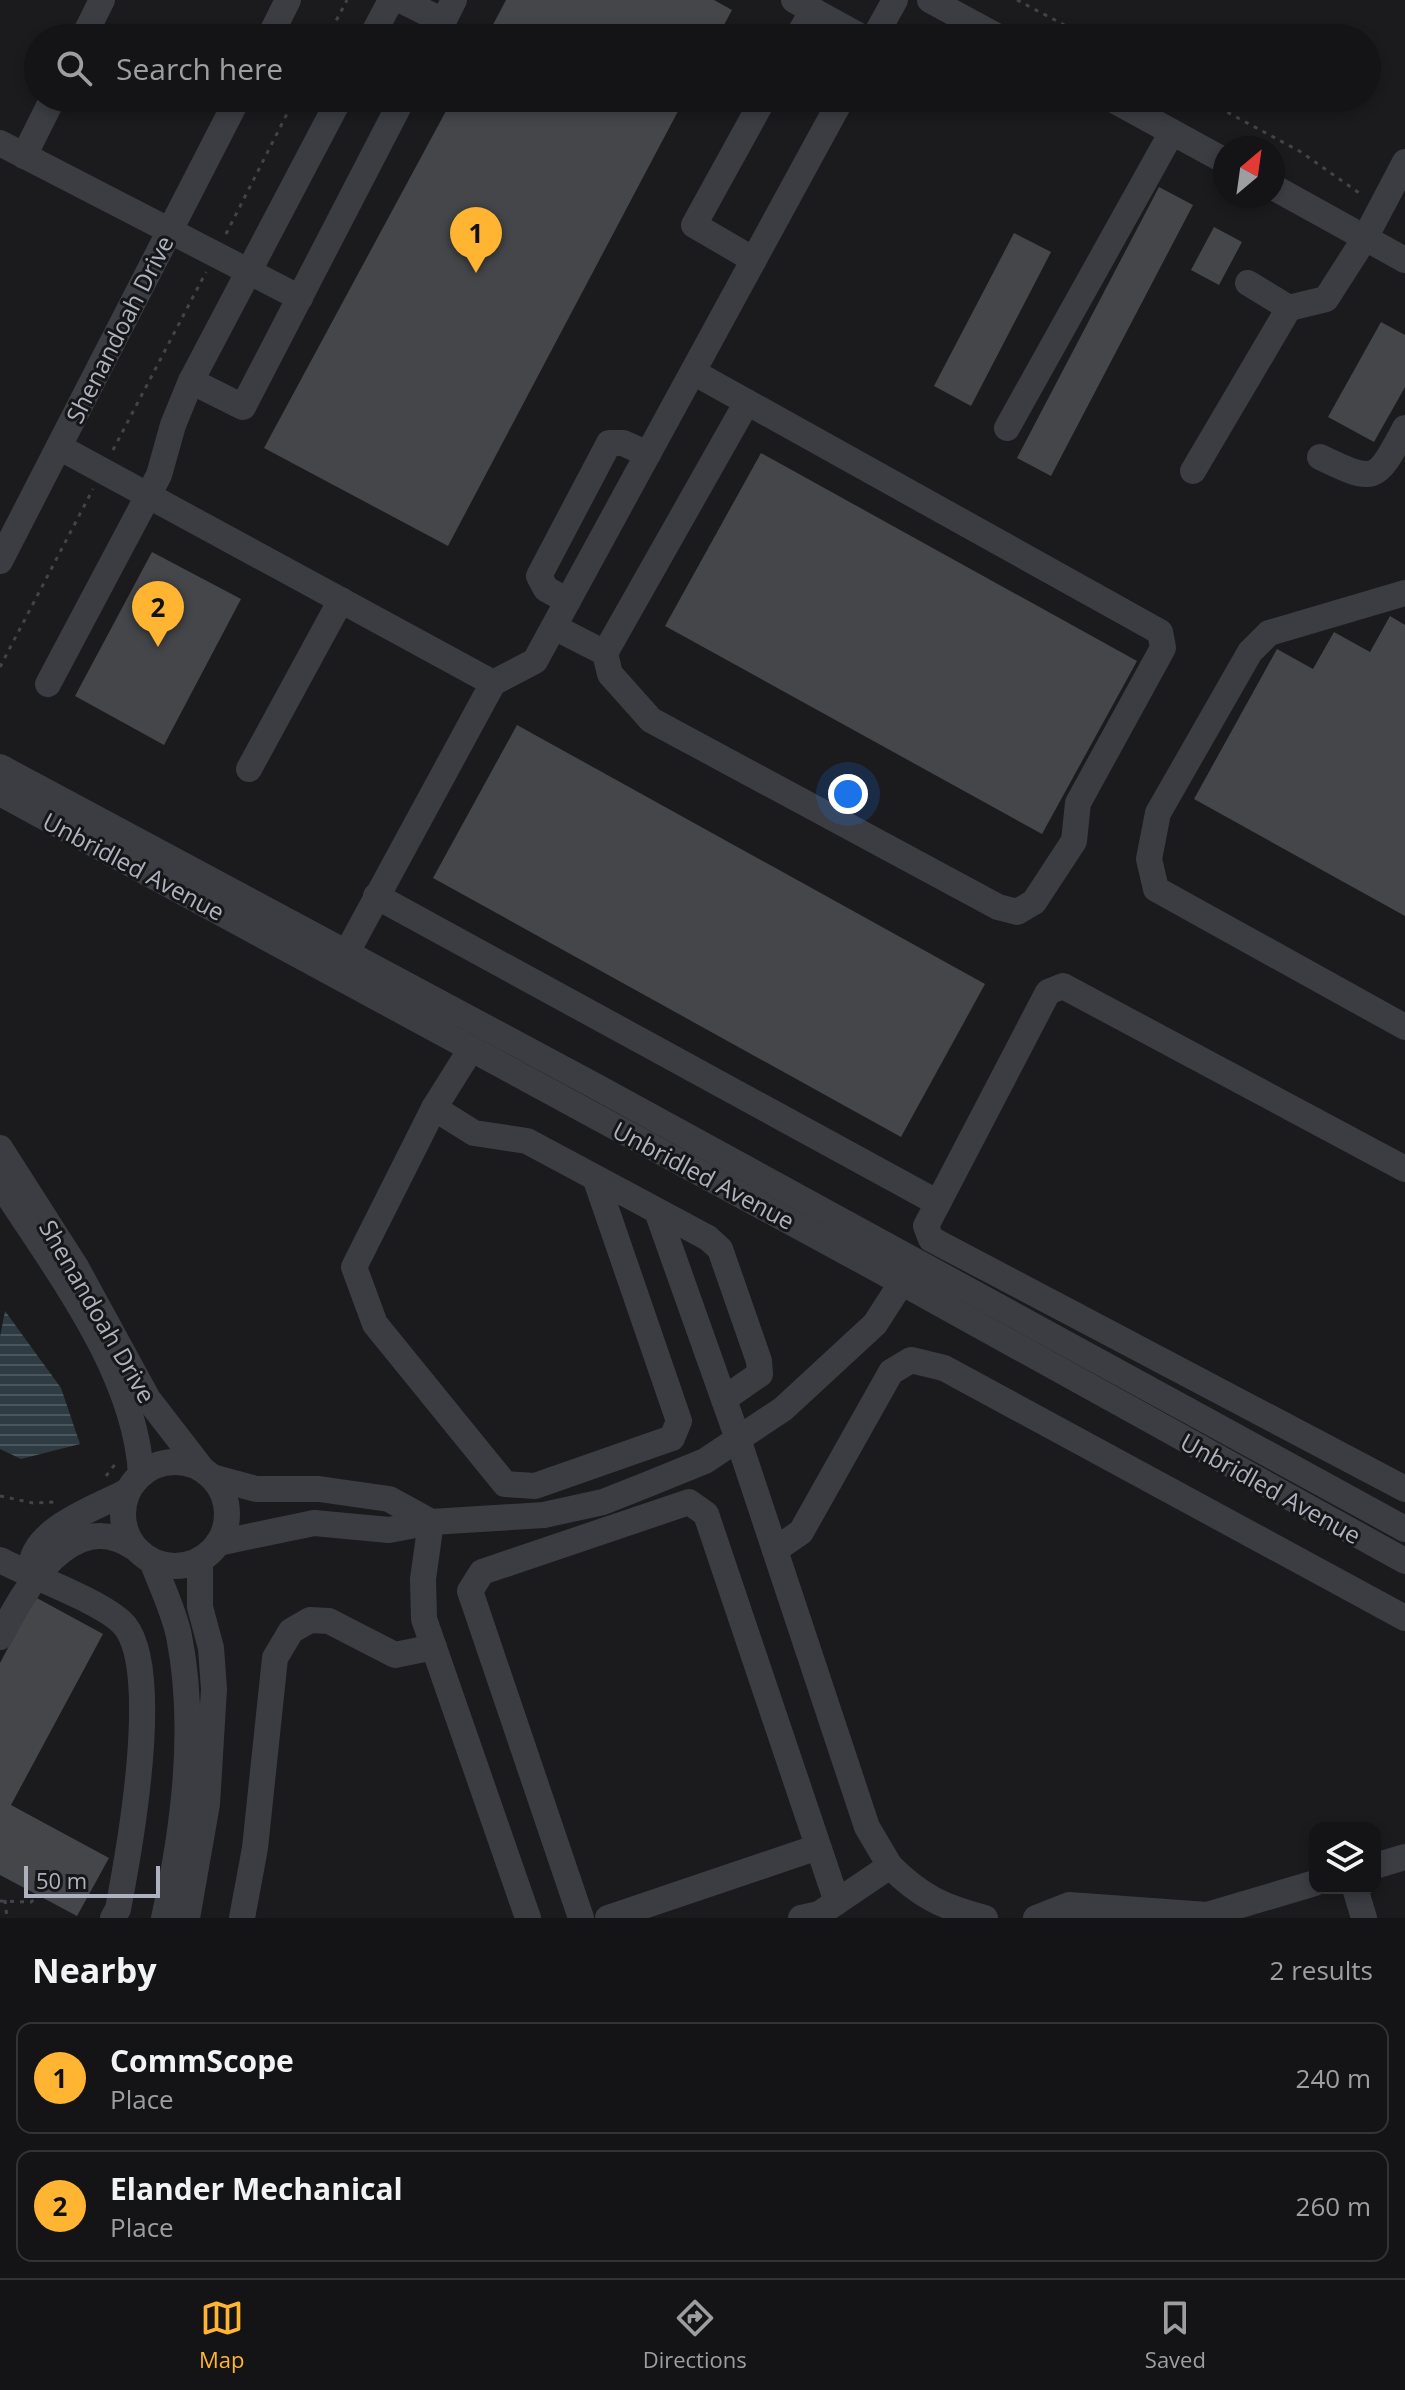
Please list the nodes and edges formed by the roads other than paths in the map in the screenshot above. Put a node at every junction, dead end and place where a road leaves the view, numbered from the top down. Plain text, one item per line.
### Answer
1 (102, 0) edge
2 (288, 0) edge
3 (391, 0) edge
4 (401, 0) edge
5 (895, 0) edge
6 (930, 0) edge
7 (803, 5) edge
8 (444, 20) edge
9 (90, 24) edge
10 (276, 24) edge
11 (378, 24) edge
12 (838, 24) edge
13 (882, 24) edge
14 (974, 24) edge
15 (46, 112) edge
16 (231, 112) edge
17 (333, 112) edge
18 (396, 112) edge
19 (756, 112) edge
20 (834, 112) edge
21 (1136, 112) edge
22 (1172, 132) junction
23 (0, 143) edge
24 (1213, 154) edge
25 (24, 156) junction
26 (1405, 162) edge
27 (1285, 194) edge
28 (170, 229) junction
29 (1365, 238) junction
30 (754, 260) junction
31 (1405, 260) edge
32 (249, 271) junction
33 (1248, 283) dead end
34 (300, 298) junction
35 (1289, 308) junction
36 (693, 372) junction
37 (191, 381) junction
38 (747, 402) junction
39 (1007, 428) dead end
40 (1405, 428) edge
41 (59, 447) junction
42 (648, 454) junction
43 (1320, 457) dead end
44 (1193, 471) dead end
45 (147, 495) junction
46 (0, 561) edge
47 (1405, 593) edge
48 (341, 600) junction
49 (568, 601) junction
50 (554, 627) junction
51 (605, 653) junction
52 (493, 683) junction
53 (48, 684) dead end
54 (0, 767) edge
55 (249, 769) dead end
56 (0, 793) edge
57 (376, 896) junction
58 (341, 963) junction
59 (1405, 1027) edge
60 (471, 1049) junction
61 (434, 1108) junction
62 (0, 1148) edge
63 (1405, 1169) edge
64 (596, 1180) junction
65 (0, 1183) edge
66 (938, 1203) junction
67 (658, 1214) junction
68 (931, 1239) junction
69 (908, 1272) junction
70 (724, 1399) junction
71 (738, 1439) junction
72 (635, 1451) junction
73 (207, 1473) junction
74 (135, 1482) junction
75 (646, 1485) junction
76 (535, 1486) junction
77 (1405, 1489) edge
78 (655, 1513) junction
79 (544, 1515) junction
80 (431, 1522) junction
81 (1405, 1529) edge
82 (261, 1532) junction
83 (59, 1539) junction
84 (556, 1546) junction
85 (775, 1550) junction
86 (209, 1552) junction
87 (143, 1554) junction
88 (0, 1560) edge
89 (1405, 1561) edge
90 (32, 1578) junction
91 (200, 1607) junction
92 (1405, 1618) edge
93 (2, 1627) edge
94 (434, 1647) junction
95 (818, 1847) junction
96 (1405, 1857) edge
97 (1381, 1864) edge
98 (890, 1866) junction
99 (1309, 1885) edge
100 (1357, 1894) edge
101 (837, 1902) junction
102 (1217, 1915) edge
103 (113, 1918) edge
104 (164, 1918) edge
105 (187, 1918) edge
106 (242, 1918) edge
107 (528, 1918) edge
108 (581, 1918) edge
109 (608, 1918) edge
110 (801, 1918) edge
111 (985, 1918) edge
112 (1036, 1918) edge
113 (1364, 1918) edge

1 - 9 street
2 - 10 street
3 - 11 street
4 - 8 street
5 - 13 street
6 - 14 street
7 - 12 street
15 - 25 street
16 - 28 street, Shenandoah Drive
17 - 32 street
18 - 34 street
19 - 30 street
20 - 30 street
21 - 22 street
22 - 24 street
22 - 39 street
23 - 25 street
25 - 28 street
26 - 29 street
27 - 29 street
28 - 32 street
28 - 41 street, Shenandoah Drive
29 - 31 street
29 - 35 street
30 - 36 street
32 - 34 street
32 - 37 street
33 - 35 street
34 - 37 street
35 - 44 street
36 - 38 street
36 - 42 street
37 - 45 street
38 - 51 street
38 - 51 street
40 - 43 street
41 - 45 street
41 - 46 street, Shenandoah Drive
42 - 49 street
42 - 49 street
45 - 48 street
45 - 53 street
47 - 59 street
48 - 52 street
48 - 55 street
49 - 50 street
50 - 51 street
50 - 52 street
52 - 57 street
54 - 58 street, Unbridled Avenue
56 - 58 street, Unbridled Avenue
57 - 58 street
57 - 66 street
58 - 60 street, Unbridled Avenue
58 - 69 street, Unbridled Avenue
60 - 61 street
60 - 69 street, Unbridled Avenue
61 - 64 street
61 - 76 street
62 - 73 street, Shenandoah Drive
63 - 66 street
64 - 67 street
64 - 72 street
65 - 74 street, Shenandoah Drive
66 - 68 street
67 - 70 street
67 - 70 street
68 - 69 street
68 - 77 street
69 - 71 street
69 - 81 street, Unbridled Avenue
69 - 89 street, Unbridled Avenue
70 - 71 street
71 - 75 street
71 - 85 street
72 - 75 street
72 - 76 street
73 - 74 street
73 - 80 street
73 - 86 street
74 - 83 street
74 - 87 street
75 - 78 street
75 - 79 street
76 - 79 street
78 - 84 street
78 - 95 street
79 - 80 street
79 - 84 street
80 - 82 street
80 - 94 street
82 - 86 street
82 - 91 street
83 - 87 street
83 - 90 street
84 - 108 street
85 - 92 street
85 - 98 street
86 - 87 street
86 - 91 street
87 - 104 street
88 - 90 street
90 - 93 street
90 - 103 street
91 - 105 street
94 - 106 street
94 - 107 street
95 - 101 street
95 - 109 street
96 - 97 street
98 - 101 street
98 - 111 street
99 - 102 street
100 - 113 street
101 - 110 street
102 - 112 street

